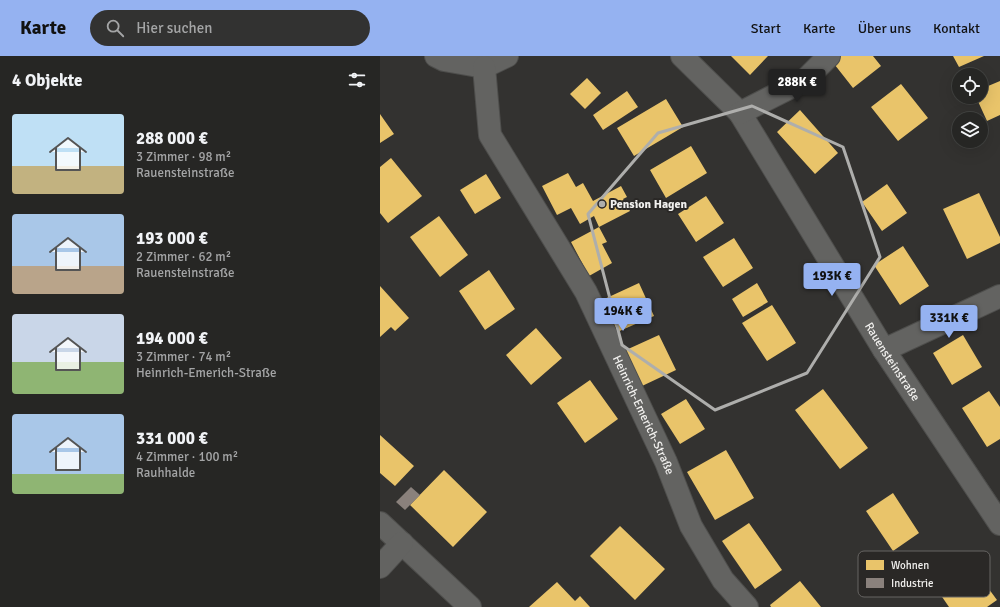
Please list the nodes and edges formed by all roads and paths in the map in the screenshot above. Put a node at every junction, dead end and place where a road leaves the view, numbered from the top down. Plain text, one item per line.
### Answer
1 (436, 56) edge
2 (507, 56) edge
3 (682, 56) edge
4 (829, 56) edge
5 (484, 67) junction
6 (740, 113) junction
7 (1000, 296) edge
8 (884, 350) junction
9 (380, 523) edge
10 (1000, 524) edge
11 (402, 543) junction
12 (380, 566) edge
13 (470, 607) edge
14 (747, 607) edge

1 - 5 street
2 - 5 street
3 - 6 street, Rauensteinstraße
4 - 6 street
5 - 14 street, Heinrich-Emerich-Straße
6 - 8 street, Rauensteinstraße
7 - 8 street
8 - 10 street, Rauensteinstraße
9 - 11 street
11 - 12 street
11 - 13 street

